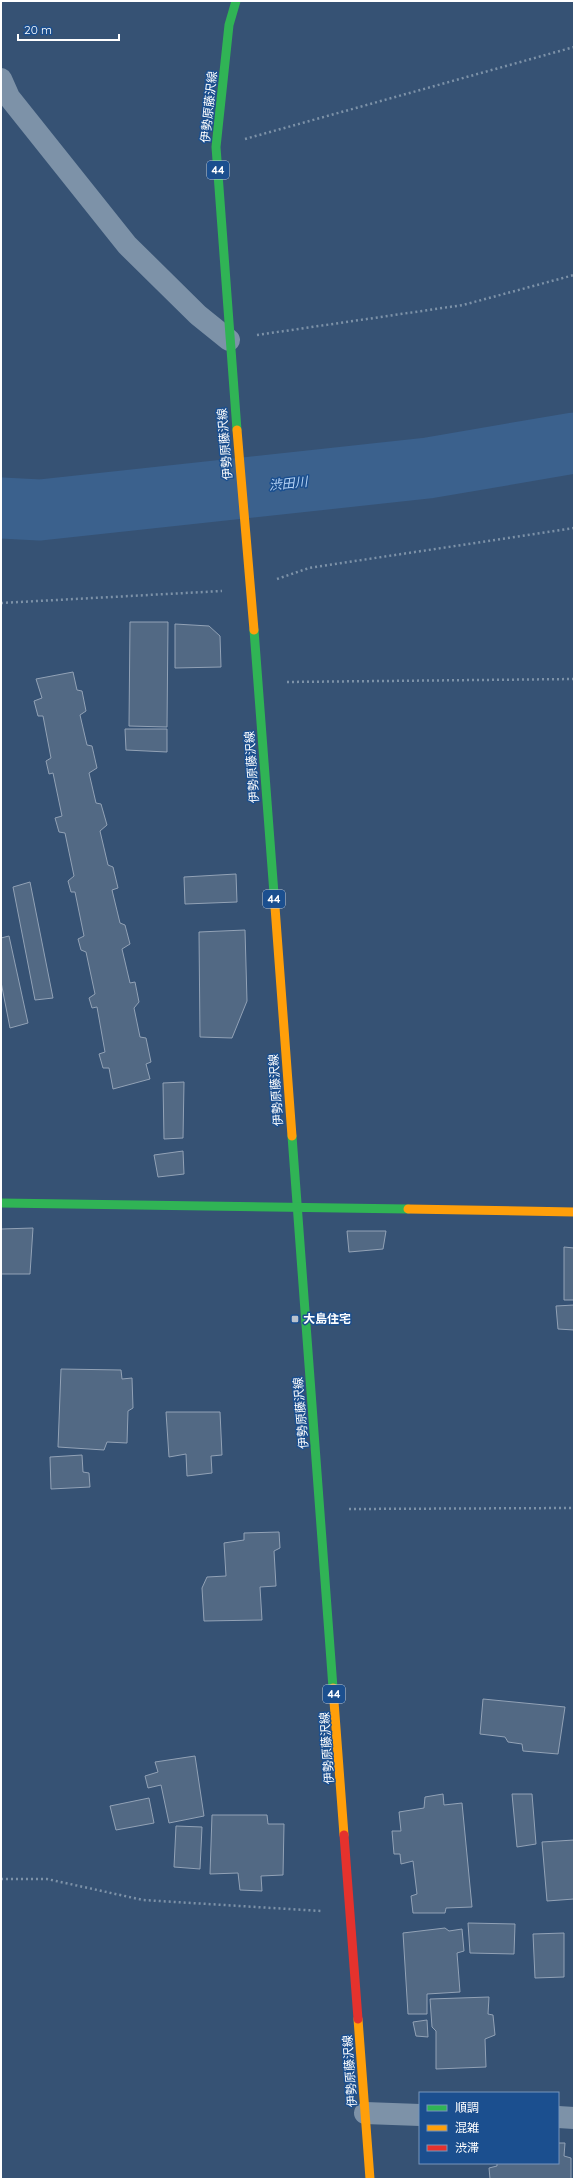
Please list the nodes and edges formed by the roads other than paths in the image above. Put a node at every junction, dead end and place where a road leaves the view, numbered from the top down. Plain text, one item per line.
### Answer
1 (236, 1) edge
2 (1, 79) edge
3 (229, 340) junction
4 (1, 1204) edge
5 (296, 1208) junction
6 (574, 1212) edge
7 (364, 2113) junction
8 (419, 2115) edge
9 (559, 2118) edge
10 (574, 2118) edge
11 (370, 2179) edge

1 - 3 main road, 伊勢原藤沢線 / 44
2 - 3 street
3 - 5 main road, 伊勢原藤沢線 / 44
4 - 5 main road
5 - 6 main road
5 - 7 main road, 伊勢原藤沢線 / 44
7 - 8 street
7 - 11 main road, 伊勢原藤沢線 / 44
9 - 10 street

